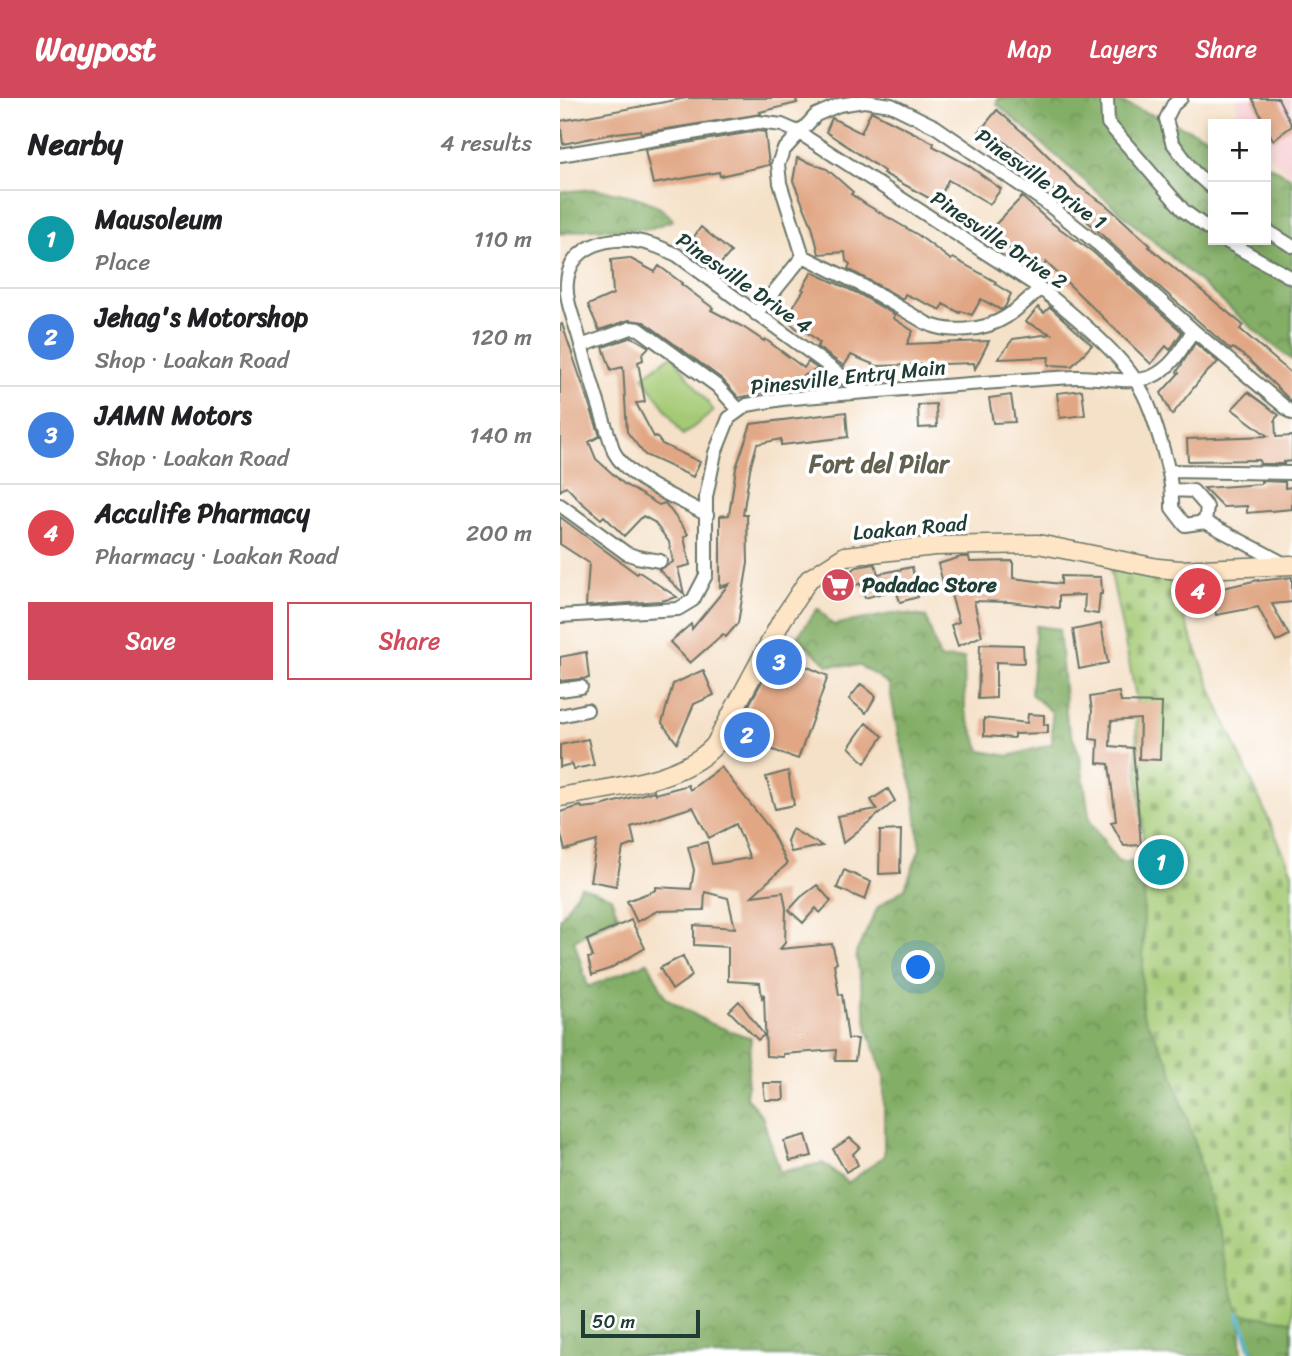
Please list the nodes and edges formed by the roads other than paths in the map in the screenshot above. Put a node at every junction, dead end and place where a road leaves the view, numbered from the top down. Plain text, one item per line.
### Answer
1 (1107, 98) edge
2 (1181, 98) edge
3 (798, 132) junction
4 (560, 155) edge
5 (1208, 185) edge
6 (1208, 228) edge
7 (1271, 233) edge
8 (1233, 245) edge
9 (1292, 246) edge
10 (803, 256) junction
11 (1292, 278) edge
12 (1040, 288) junction
13 (756, 314) junction
14 (1194, 330) junction
15 (581, 346) junction
16 (1135, 379) junction
17 (864, 392) junction
18 (738, 410) junction
19 (1292, 413) edge
20 (1169, 471) junction
21 (1292, 474) edge
22 (1173, 490) junction
23 (560, 505) edge
24 (707, 515) junction
25 (1205, 522) junction
26 (660, 561) dead end
27 (1289, 565) edge
28 (563, 612) edge
29 (581, 687) dead end
30 (560, 690) edge
31 (587, 710) dead end
32 (560, 716) edge
33 (560, 797) edge

1 - 6 street
2 - 5 street
3 - 4 street
3 - 10 street, Pinesville Drive 1
3 - 12 street, Pinesville Drive 2
3 - 14 street, Pinesville Drive 1
7 - 9 street
8 - 11 street
10 - 12 street
10 - 13 street
12 - 16 street, Pinesville Drive 2
13 - 15 street, Pinesville Drive 4
13 - 17 street, Pinesville Drive 4
14 - 16 street, Pinesville Entry Main
14 - 19 street, Pinesville Drive 1
15 - 18 street
15 - 24 street, Pinesville Drive 4
16 - 17 street, Pinesville Entry Main
16 - 20 street, Pinesville Drive 2
17 - 18 street, Pinesville Entry Main
18 - 24 street, Pinesville Entry Main
20 - 21 street
20 - 22 street, Pinesville Drive 2
22 - 25 street
22 - 25 street
23 - 26 street
24 - 28 street, Pinesville Entry Main
25 - 27 street
27 - 33 main road, Loakan Road
29 - 30 street
31 - 32 street

